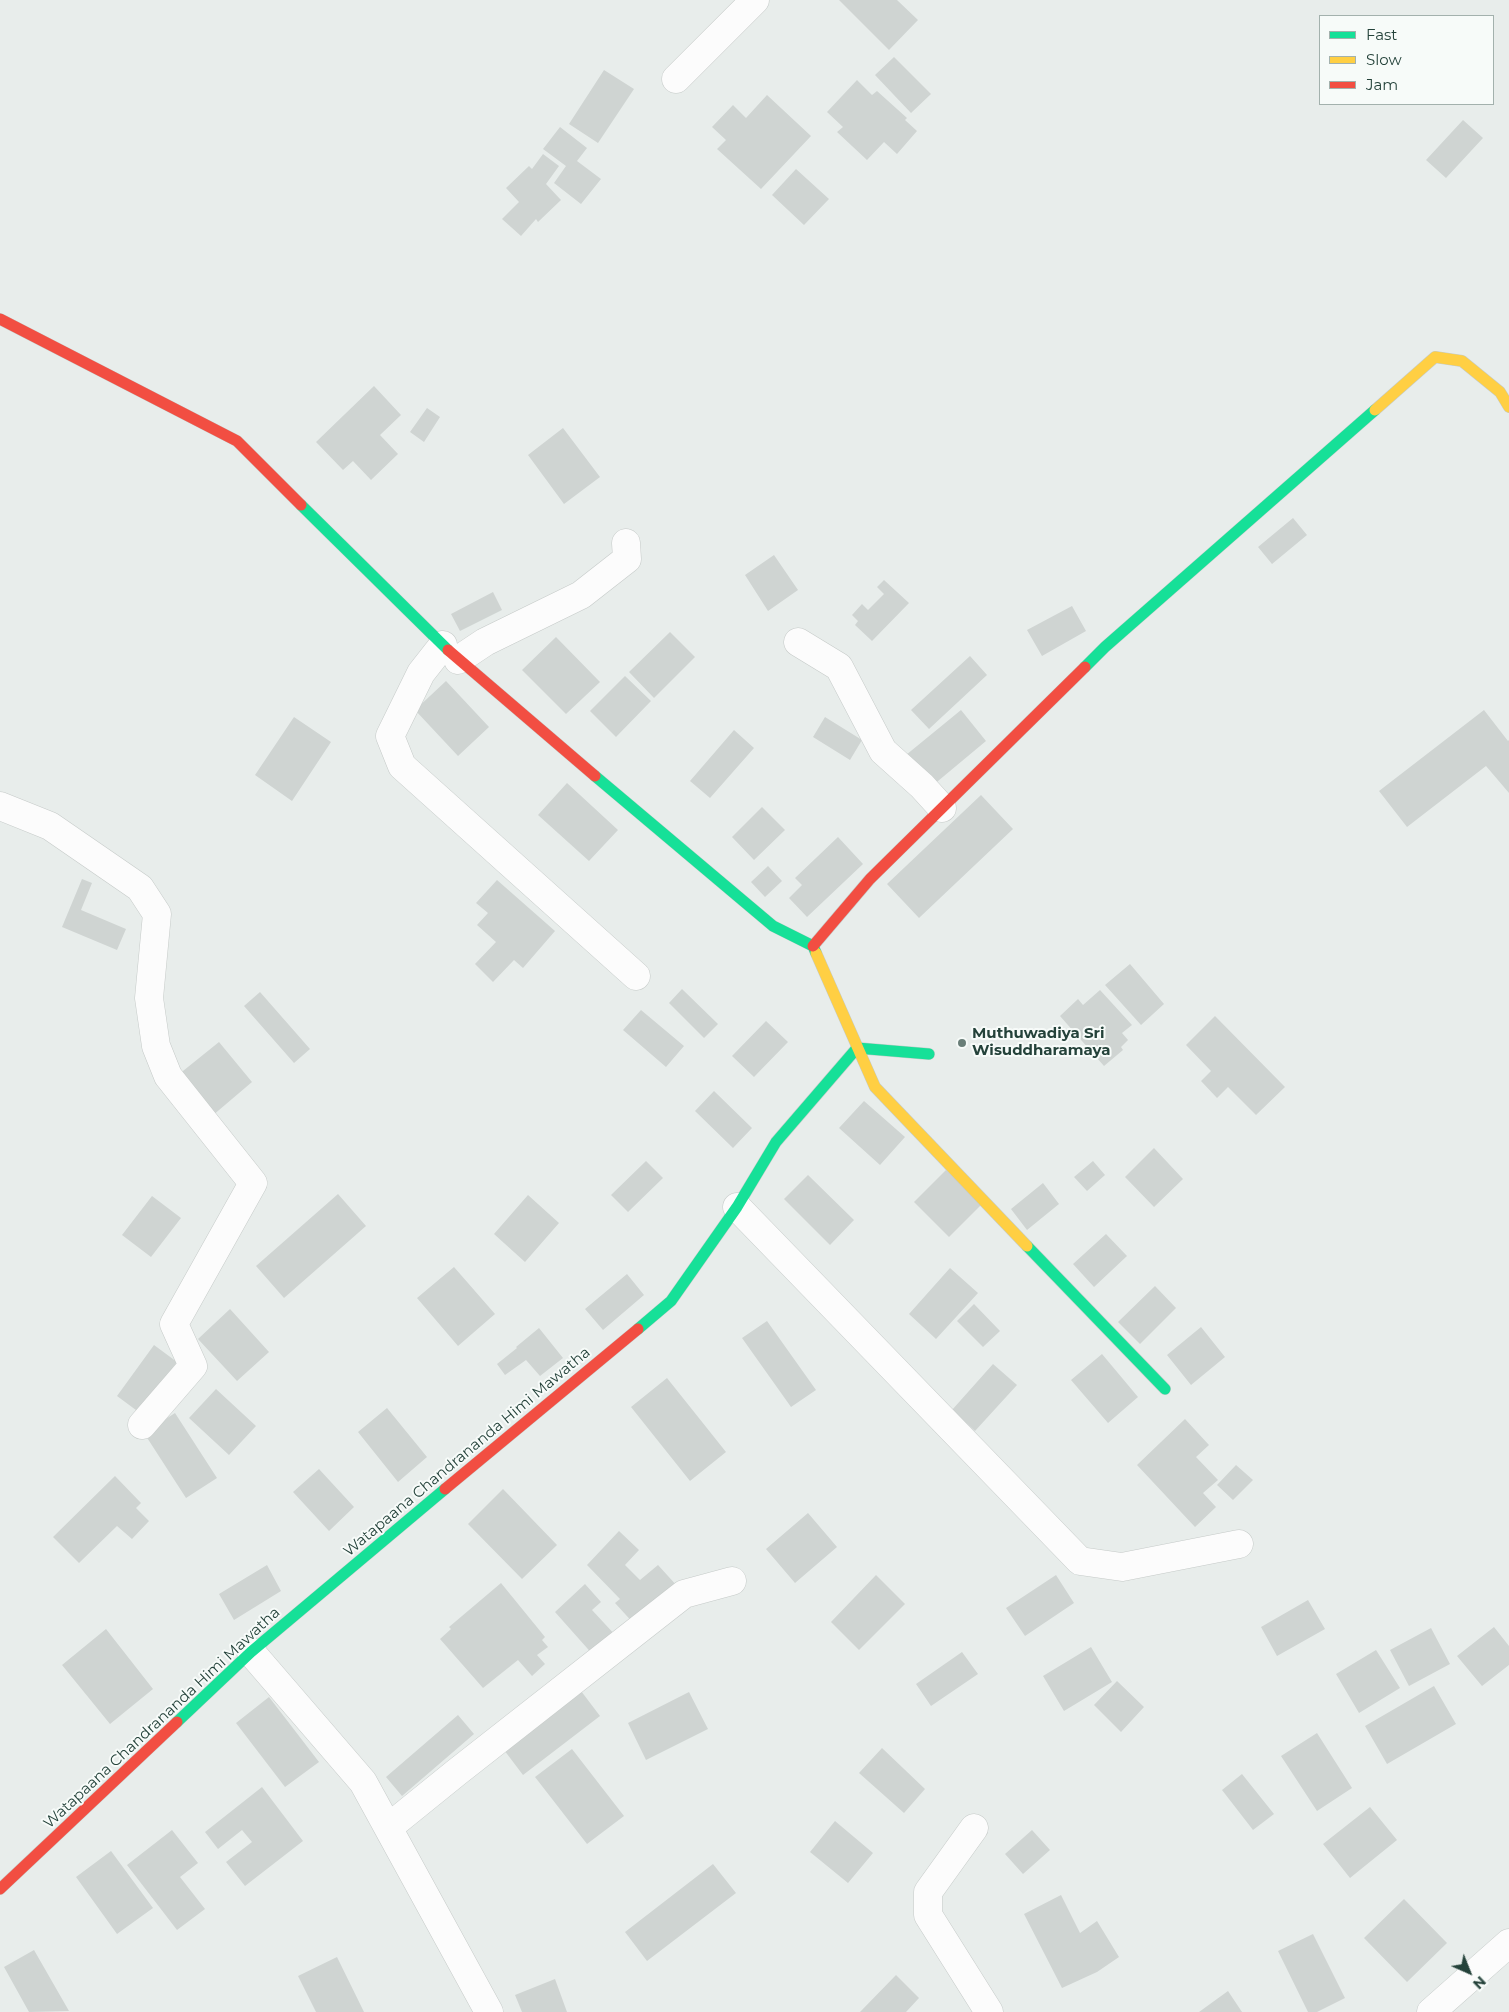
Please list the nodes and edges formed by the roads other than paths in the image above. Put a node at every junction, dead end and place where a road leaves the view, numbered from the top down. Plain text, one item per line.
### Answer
1 (755, 0) edge
2 (676, 79) dead end
3 (0, 319) edge
4 (1509, 407) edge
5 (626, 543) dead end
6 (798, 642) dead end
7 (450, 652) junction
8 (0, 806) edge
9 (942, 808) junction
10 (814, 946) junction
11 (636, 976) dead end
12 (858, 1048) junction
13 (929, 1054) dead end
14 (737, 1207) junction
15 (1165, 1389) dead end
16 (142, 1425) dead end
17 (1240, 1544) dead end
18 (732, 1581) dead end
19 (251, 1652) junction
20 (389, 1827) junction
21 (974, 1828) dead end
22 (0, 1889) edge
23 (1509, 1943) edge
24 (489, 2012) edge
25 (989, 2012) edge
26 (1431, 2012) edge

1 - 2 street
3 - 7 street
4 - 9 street
5 - 7 street
6 - 9 street
7 - 10 street
7 - 11 street
8 - 16 street
9 - 10 street
10 - 12 street
12 - 13 street
12 - 14 street, Watapaana Chandrananda Himi Mawatha
12 - 15 street
14 - 17 street
14 - 19 street, Watapaana Chandrananda Himi Mawatha
18 - 20 street
19 - 20 street
19 - 22 street, Watapaana Chandrananda Himi Mawatha
20 - 24 street
21 - 25 street
23 - 26 street

